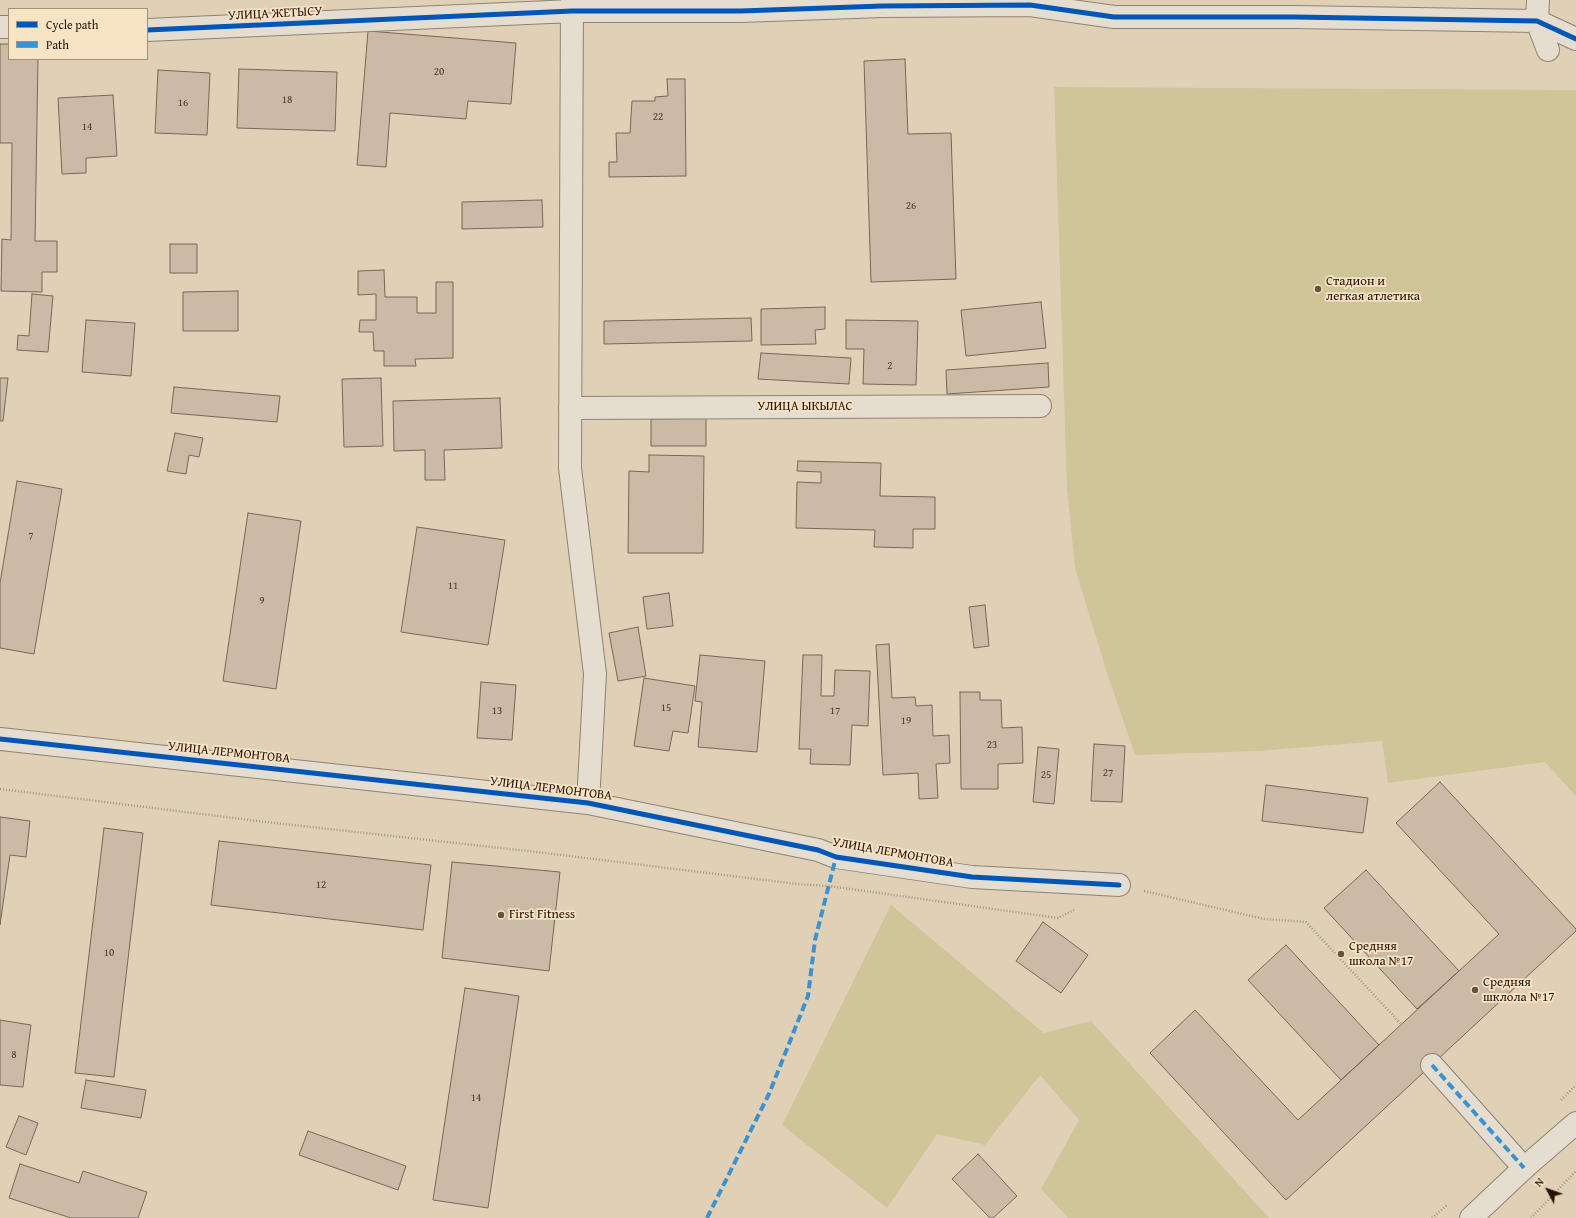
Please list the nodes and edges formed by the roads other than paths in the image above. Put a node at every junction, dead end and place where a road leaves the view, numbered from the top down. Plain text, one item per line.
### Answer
1 (1538, 0) edge
2 (1029, 2) edge
3 (572, 6) edge
4 (1537, 22) junction
5 (148, 30) edge
6 (1576, 39) edge
7 (1548, 50) dead end
8 (1040, 406) dead end
9 (570, 408) junction
10 (0, 739) edge
11 (588, 803) junction
12 (1119, 886) road end
13 (1432, 1065) dead end
14 (1576, 1123) edge
15 (1524, 1168) junction
16 (1471, 1218) edge

1 - 4 street
2 - 3 street, УЛИЦА ЖЕТЫСУ
2 - 4 street, УЛИЦА ЖЕТЫСУ
3 - 5 street, УЛИЦА ЖЕТЫСУ
3 - 9 street
4 - 6 street, УЛИЦА ЖЕТЫСУ
4 - 7 street
8 - 9 street, УЛИЦА ЫКЫЛАС
9 - 11 street
10 - 11 street, УЛИЦА ЛЕРМОНТОВА
11 - 12 street, УЛИЦА ЛЕРМОНТОВА
13 - 15 street
14 - 15 street
15 - 16 street

